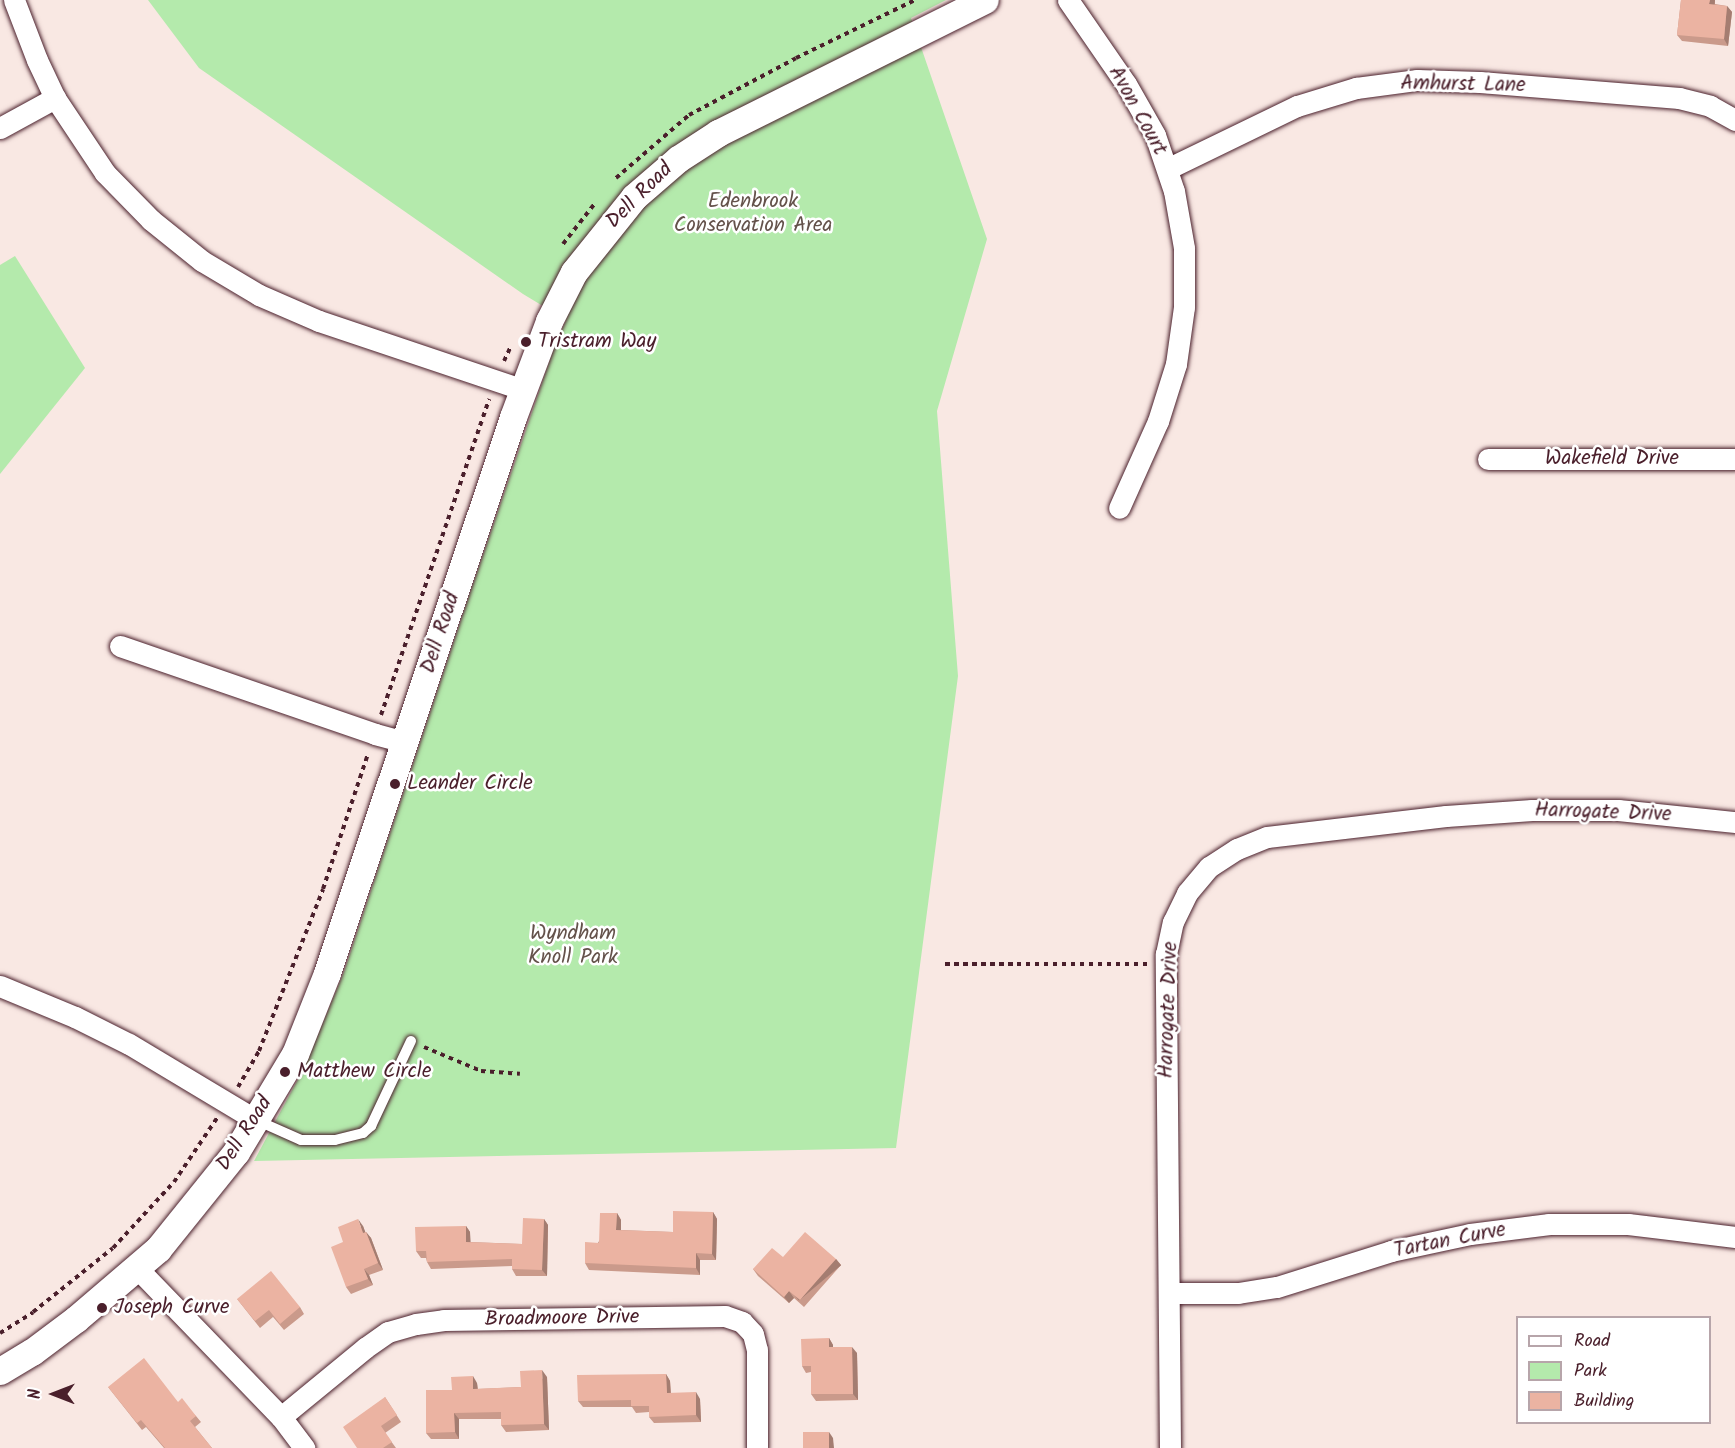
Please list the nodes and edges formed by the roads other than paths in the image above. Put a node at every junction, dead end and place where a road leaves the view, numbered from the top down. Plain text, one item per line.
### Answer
1 (14, 0) edge
2 (985, 0) edge
3 (1068, 0) edge
4 (55, 98) junction
5 (1735, 120) edge
6 (0, 128) edge
7 (1167, 169) junction
8 (524, 390) junction
9 (1488, 459) dead end
10 (1735, 459) edge
11 (1119, 508) dead end
12 (120, 646) dead end
13 (405, 742) junction
14 (1735, 822) edge
15 (0, 986) edge
16 (411, 1041) road end
17 (256, 1120) junction
18 (1735, 1237) edge
19 (137, 1268) junction
20 (1168, 1293) junction
21 (0, 1371) edge
22 (282, 1417) junction
23 (304, 1448) edge
24 (757, 1448) edge
25 (1170, 1448) edge

1 - 4 street
2 - 8 street, Dell Road
3 - 7 street, Avon Court
4 - 6 street
4 - 8 street
5 - 7 street, Amhurst Lane
7 - 11 street, Avon Court
8 - 13 street, Dell Road
9 - 10 street, Wakefield Drive
12 - 13 street
13 - 17 street, Dell Road
14 - 20 street, Harrogate Drive
15 - 17 street
16 - 17 lane
17 - 19 street, Dell Road
18 - 20 street, Tartan Curve
19 - 21 street, Dell Road
19 - 22 street
20 - 25 street, Harrogate Drive
22 - 23 street
22 - 24 street, Broadmoore Drive

